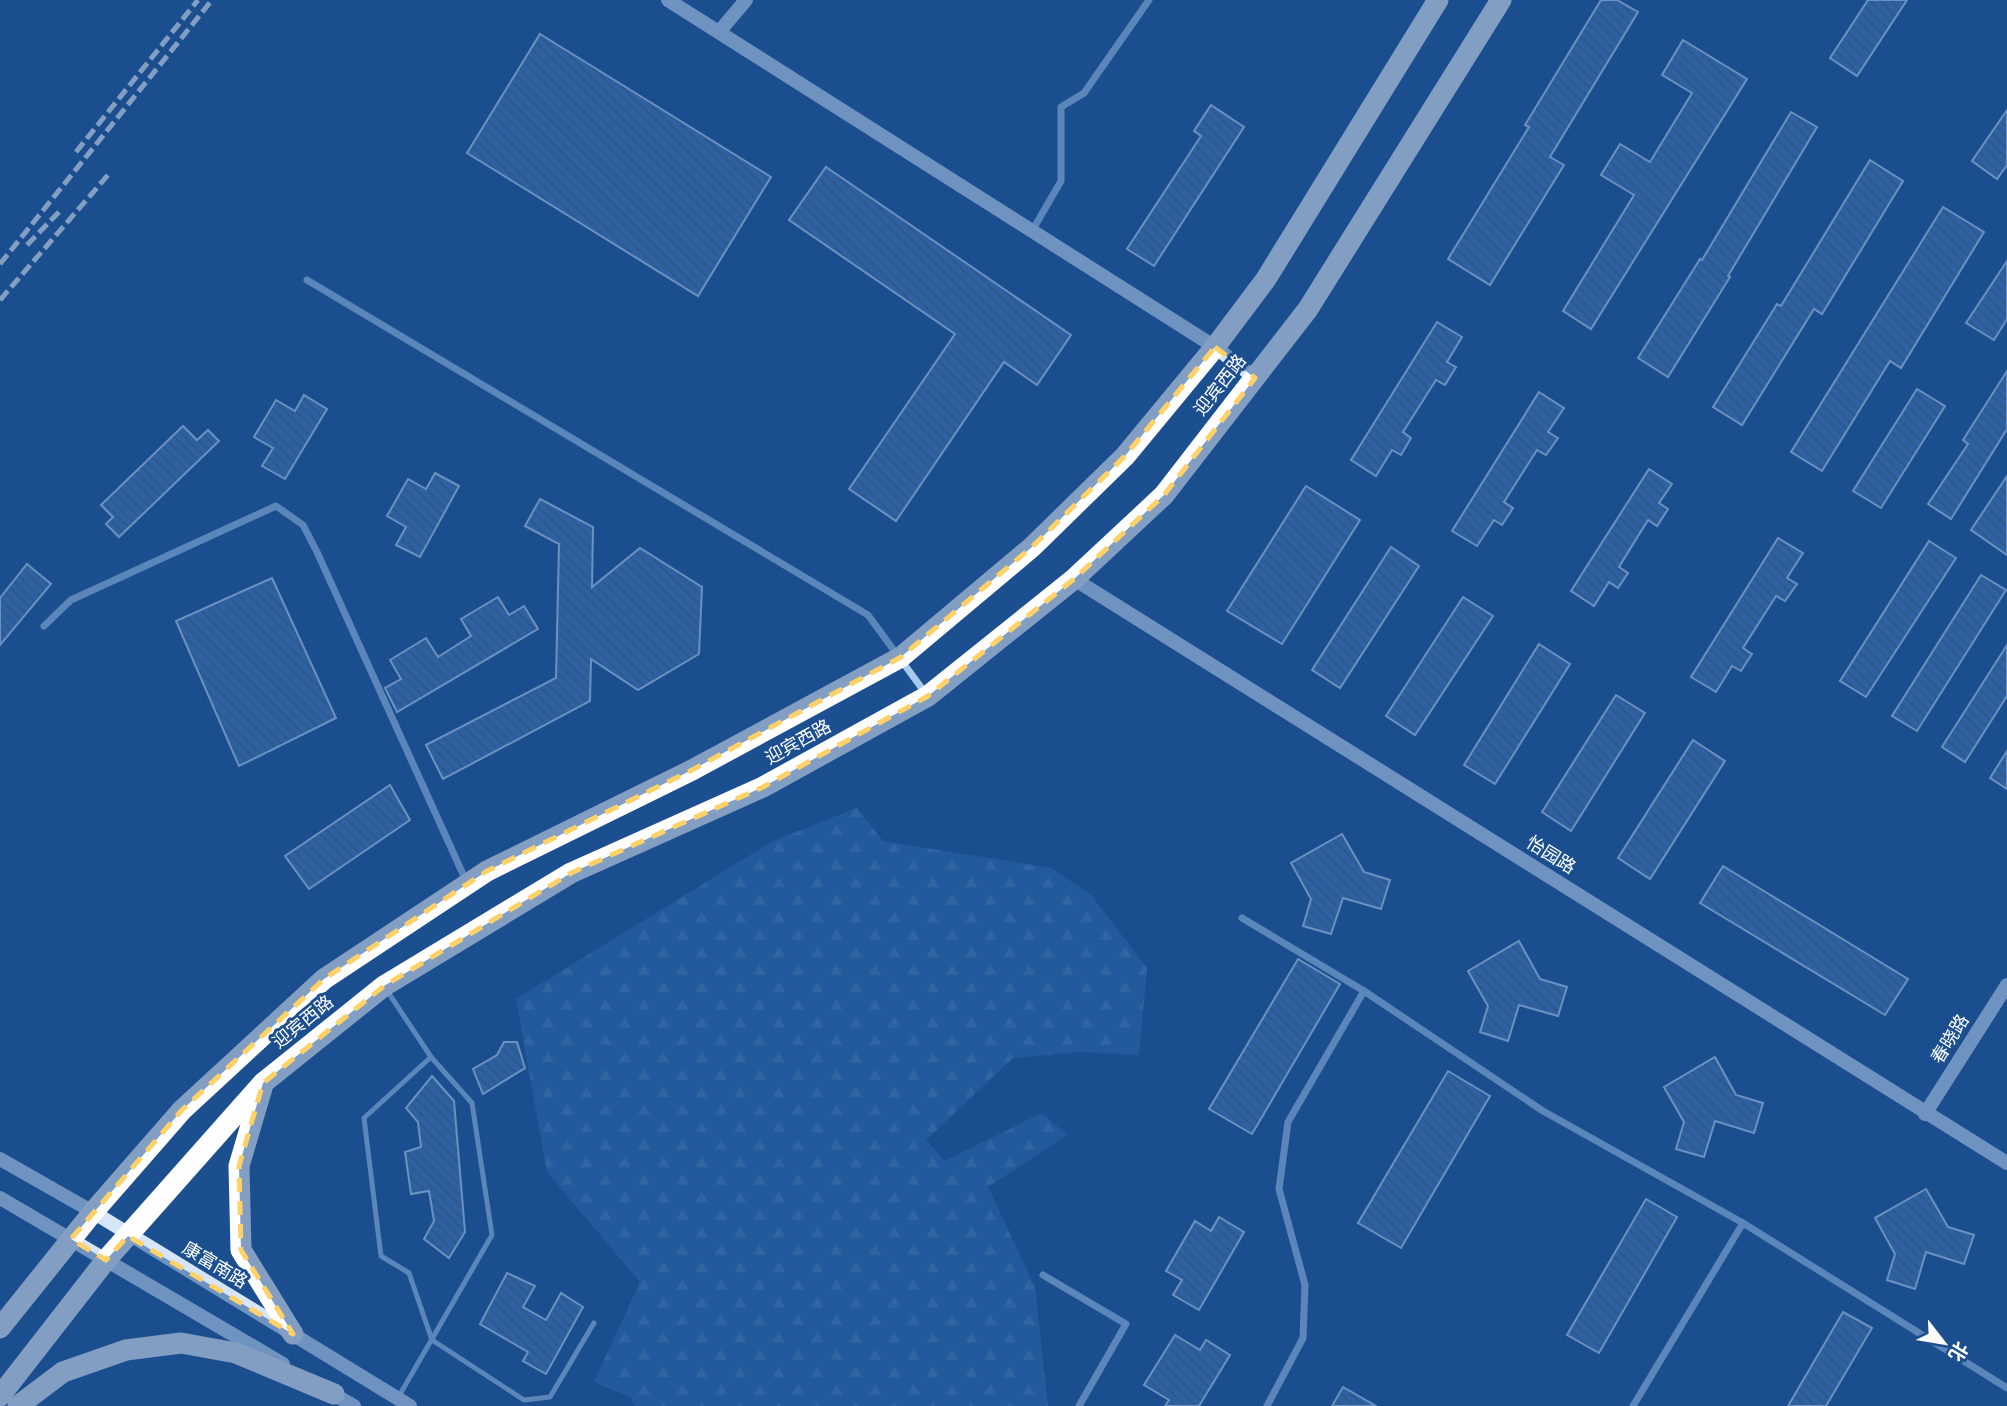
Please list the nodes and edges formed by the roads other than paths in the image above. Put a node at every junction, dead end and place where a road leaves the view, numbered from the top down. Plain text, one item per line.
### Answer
1 (668, 0) edge
2 (746, 0) edge
3 (1149, 0) edge
4 (1438, 0) edge
5 (1500, 0) edge
6 (719, 33) junction
7 (1032, 231) junction
8 (307, 280) dead end
9 (1215, 347) junction
10 (1255, 378) junction
11 (1074, 579) junction
12 (44, 626) dead end
13 (901, 657) junction
14 (928, 696) junction
15 (467, 884) junction
16 (1242, 918) dead end
17 (2007, 985) edge
18 (384, 986) junction
19 (1364, 990) junction
20 (431, 1058) junction
21 (263, 1083) junction
22 (1925, 1114) junction
23 (0, 1159) edge
24 (2007, 1163) edge
25 (0, 1198) edge
26 (93, 1212) junction
27 (1743, 1223) junction
28 (128, 1236) junction
29 (71, 1239) junction
30 (106, 1260) junction
31 (1043, 1275) dead end
32 (594, 1323) dead end
33 (0, 1328) edge
34 (293, 1334) junction
35 (432, 1340) junction
36 (2007, 1388) edge
37 (334, 1394) junction
38 (0, 1396) edge
39 (404, 1402) edge
40 (18, 1406) edge
41 (354, 1406) edge
42 (1079, 1406) edge
43 (1267, 1406) edge
44 (1633, 1406) edge

1 - 6 street
2 - 6 street
3 - 7 street
4 - 9 highway, 迎宾西路
5 - 10 highway, 迎宾西路
6 - 7 street
7 - 9 street
8 - 13 street
9 - 10 street
9 - 13 highway, 迎宾西路
10 - 11 highway, 迎宾西路
11 - 14 highway, 迎宾西路
11 - 22 street, 怡园路
12 - 15 street
13 - 14 street
13 - 15 highway, 迎宾西路
14 - 18 highway, 迎宾西路
15 - 26 highway, 迎宾西路
16 - 19 street
17 - 22 street, 春晓路
18 - 20 lane
18 - 21 highway, 迎宾西路
19 - 27 street
19 - 43 street
20 - 35 lane
20 - 35 lane
21 - 28 highway, 迎宾西路
21 - 34 highway
22 - 24 street, 怡园路
23 - 26 street, 康富南路
25 - 29 street
26 - 28 street, 康富南路
26 - 29 highway, 迎宾西路
27 - 36 street
27 - 44 street
28 - 30 highway, 迎宾西路
28 - 34 street, 康富南路
29 - 30 street
29 - 33 highway, 迎宾西路
30 - 37 street
30 - 38 highway, 迎宾西路
31 - 42 street
32 - 35 lane
34 - 39 street, 康富南路
35 - 39 lane
37 - 40 highway
37 - 41 street

